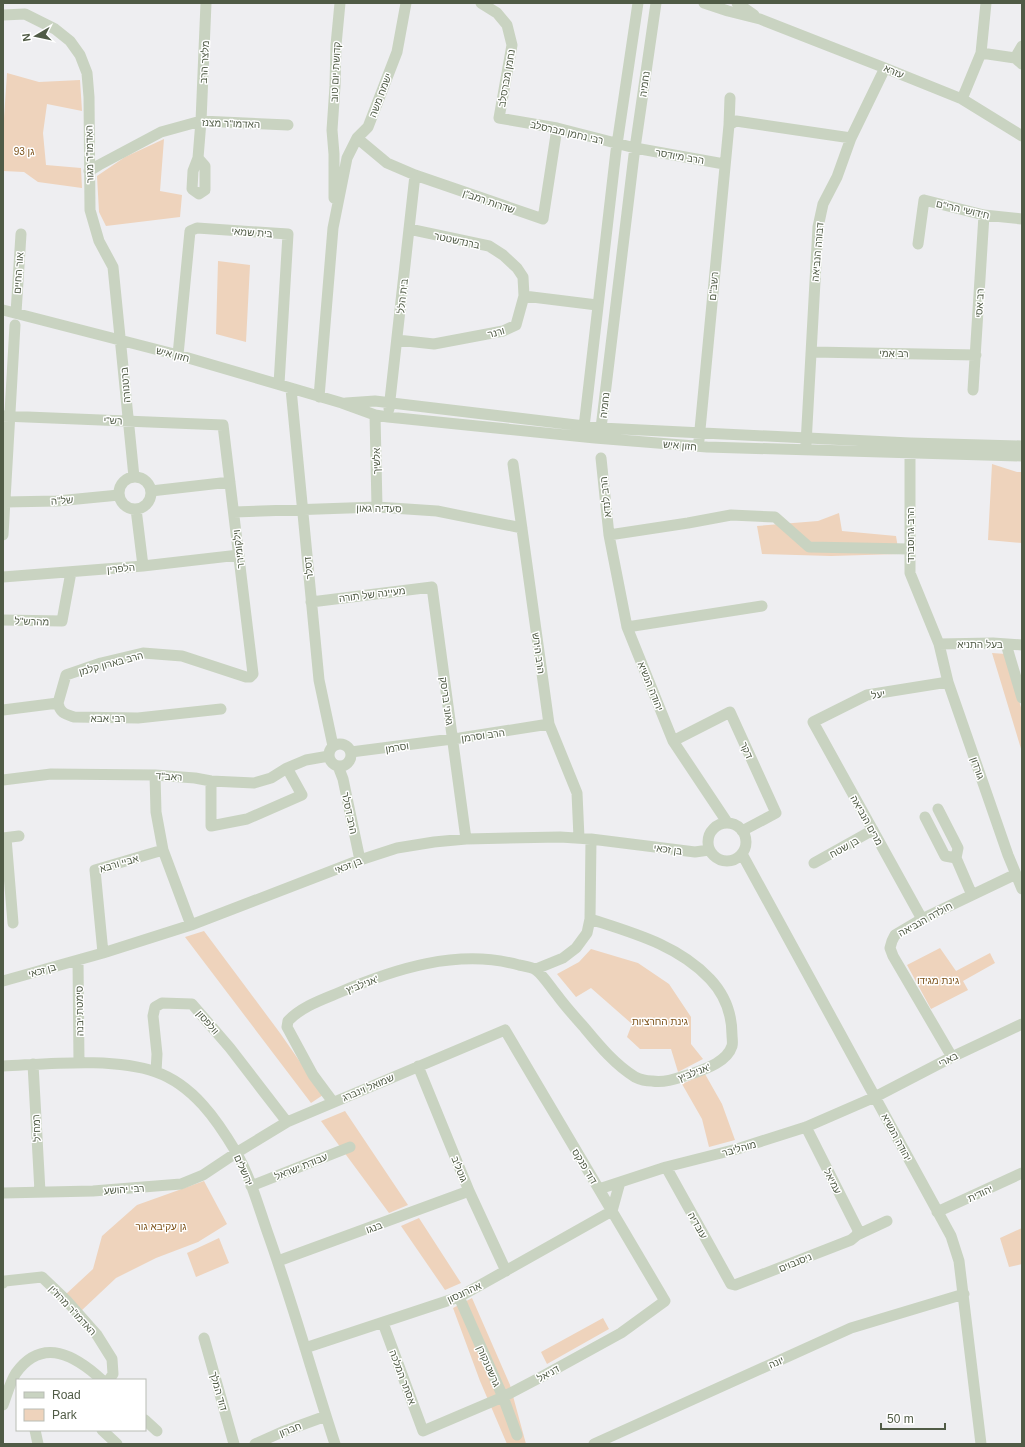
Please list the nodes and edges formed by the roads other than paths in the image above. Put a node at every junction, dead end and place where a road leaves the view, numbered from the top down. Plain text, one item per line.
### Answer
1 (206, 3) edge
2 (340, 3) edge
3 (406, 3) edge
4 (481, 3) edge
5 (638, 3) edge
6 (704, 3) edge
7 (737, 3) edge
8 (986, 3) edge
9 (657, 5) edge
10 (720, 5) edge
11 (3, 15) edge
12 (760, 19) junction
13 (1022, 46) edge
14 (981, 53) junction
15 (1018, 61) edge
16 (885, 68) junction
17 (730, 98) dead end
18 (962, 99) junction
19 (499, 118) joint
20 (201, 121) junction
21 (288, 125) dead end
22 (729, 125) junction
23 (557, 128) junction
24 (1022, 136) edge
25 (851, 138) junction
26 (333, 141) junction
27 (355, 142) junction
28 (617, 144) junction
29 (635, 148) junction
30 (198, 158) dead end
31 (724, 164) junction
32 (89, 171) junction
33 (415, 175) junction
34 (984, 215) junction
35 (1022, 220) edge
36 (333, 228) junction
37 (409, 229) junction
38 (21, 234) dead end
39 (918, 244) dead end
40 (524, 296) junction
41 (597, 305) junction
42 (3, 310) edge
43 (16, 313) junction
44 (15, 325) dead end
45 (120, 340) junction
46 (397, 340) junction
47 (812, 352) junction
48 (178, 355) junction
49 (976, 355) junction
50 (279, 384) junction
51 (291, 389) junction
52 (973, 390) dead end
53 (318, 397) junction
54 (342, 403) junction
55 (390, 403) junction
56 (375, 415) junction
57 (6, 416) edge
58 (388, 417) junction
59 (128, 421) junction
60 (223, 425) joint
61 (584, 427) junction
62 (601, 428) junction
63 (700, 433) junction
64 (806, 437) junction
65 (595, 438) junction
66 (699, 446) junction
67 (1022, 446) edge
68 (910, 448) junction
69 (806, 450) junction
70 (1022, 456) edge
71 (601, 458) dead end
72 (513, 464) dead end
73 (134, 477) junction
74 (230, 482) junction
75 (151, 491) junction
76 (119, 495) junction
77 (5, 502) junction
78 (377, 507) junction
79 (136, 509) junction
80 (302, 509) junction
81 (234, 512) junction
82 (522, 528) junction
83 (3, 534) edge
84 (609, 536) junction
85 (909, 549) junction
86 (239, 555) junction
87 (143, 566) junction
88 (71, 572) junction
89 (3, 577) edge
90 (432, 587) joint
91 (311, 602) junction
92 (762, 606) dead end
93 (3, 620) edge
94 (627, 627) junction
95 (939, 644) junction
96 (1006, 644) junction
97 (1022, 644) edge
98 (253, 674) joint
99 (948, 682) junction
100 (1022, 698) edge
101 (58, 703) junction
102 (220, 709) dead end
103 (3, 710) edge
104 (813, 722) joint
105 (549, 724) junction
106 (452, 739) junction
107 (673, 741) junction
108 (417, 743) joint
109 (331, 751) junction
110 (351, 752) junction
111 (338, 766) junction
112 (287, 768) junction
113 (156, 775) junction
114 (3, 780) edge
115 (211, 781) junction
116 (938, 809) dead end
117 (925, 817) dead end
118 (727, 822) junction
119 (873, 830) junction
120 (742, 831) junction
121 (19, 836) dead end
122 (4, 838) edge
123 (579, 838) junction
124 (466, 839) junction
125 (591, 839) junction
126 (163, 850) junction
127 (709, 850) junction
128 (742, 854) junction
129 (956, 858) junction
130 (360, 860) junction
131 (814, 863) dead end
132 (1016, 874) junction
133 (1022, 889) edge
134 (972, 895) junction
135 (922, 919) junction
136 (590, 920) junction
137 (13, 923) dead end
138 (191, 925) junction
139 (102, 953) junction
140 (78, 960) junction
141 (536, 969) junction
142 (3, 981) edge
143 (1022, 1024) edge
144 (505, 1030) joint
145 (952, 1057) junction
146 (79, 1063) junction
147 (33, 1064) junction
148 (3, 1066) edge
149 (418, 1066) junction
150 (156, 1072) junction
151 (875, 1097) junction
152 (333, 1102) junction
153 (286, 1122) junction
154 (806, 1127) junction
155 (350, 1147) dead end
156 (236, 1153) junction
157 (666, 1167) junction
158 (1022, 1173) edge
159 (620, 1182) junction
160 (251, 1186) junction
161 (599, 1188) junction
162 (469, 1191) junction
163 (40, 1192) junction
164 (3, 1194) edge
165 (612, 1211) junction
166 (937, 1212) junction
167 (887, 1221) dead end
168 (857, 1235) junction
169 (278, 1261) junction
170 (506, 1271) junction
171 (3, 1283) edge
172 (731, 1284) joint
173 (964, 1294) junction
174 (458, 1297) junction
175 (665, 1301) joint
176 (383, 1323) junction
177 (204, 1338) dead end
178 (305, 1348) junction
179 (101, 1379) edge
180 (110, 1379) edge
181 (503, 1397) junction
182 (3, 1405) edge
183 (326, 1416) junction
184 (146, 1421) edge
185 (35, 1431) edge
186 (103, 1431) edge
187 (157, 1431) dead end
188 (423, 1431) joint
189 (517, 1435) dead end
190 (38, 1444) edge
191 (117, 1444) edge
192 (234, 1444) edge
193 (255, 1444) edge
194 (335, 1444) edge
195 (594, 1444) edge
196 (981, 1444) edge

1 - 20 street, מלצר הרב
2 - 26 street, קדושת יום טוב
3 - 27 street, ישמח משה
4 - 19 street, נחמן מברסלב
5 - 28 street, נחמיה
6 - 10 street, עזרא
7 - 12 street, עזרא
8 - 14 street
9 - 29 street, נחמיה
10 - 12 street, עזרא
11 - 32 street, האדמו"ר מגור
12 - 16 street, עזרא
13 - 15 street
14 - 15 street
14 - 18 street
16 - 18 street, עזרא
16 - 25 street, דבורה הנביאה
17 - 22 street, רשב"ם
18 - 24 street, עזרא
19 - 23 street, רבי נחמן מברסלב
20 - 21 street, האדמו"ר מצנז
20 - 30 street, מלצר הרב
20 - 32 street, האדמו"ר מצנז
22 - 25 street
22 - 31 street, רשב"ם
23 - 28 street, רבי נחמן מברסלב
23 - 33 street, שדרות רמב"ן
25 - 47 street, דבורה הנביאה
26 - 27 street
26 - 36 street, ישמח משה
27 - 33 street, שדרות רמב"ן
27 - 36 street, ישמח משה
28 - 29 street, רבי נחמן מברסלב
28 - 41 street, נחמיה
29 - 31 street, הרב מיודסר
29 - 62 street, נחמיה
31 - 63 street, רשב"ם
32 - 45 street, האדמו"ר מגור
33 - 37 street, בית הלל
34 - 35 street, חידושי הרי"ם
34 - 39 street, חידושי הרי"ם
34 - 49 street, רב אסי
36 - 53 street, ישמח משה
37 - 40 street, ברנדשטטר
37 - 46 street, בית הלל
38 - 43 street, אור החיים
40 - 41 street
40 - 46 street, ורנר
41 - 61 street, נחמיה
42 - 43 street, חזון איש
43 - 45 street, חזון איש
44 - 57 street
45 - 48 street, חזון איש
45 - 59 street, ברטנורה
46 - 55 street, בית הלל
47 - 49 street, רב אמי
47 - 64 street, דבורה הנביאה
48 - 50 street, חזון איש
48 - 50 street, בית שמאי
49 - 52 street, רב אסי
50 - 51 street, חזון איש
51 - 53 street, חזון איש
51 - 80 street, דסלר
53 - 54 street, חזון איש
54 - 55 street, חזון איש
54 - 56 street, חזון איש
55 - 58 street, בית הלל
55 - 61 street, חזון איש
56 - 58 street, חזון איש
56 - 78 street, אלשיך
57 - 59 street, רש"י
57 - 77 street
58 - 65 street, חזון איש
59 - 60 street, רש"י
59 - 73 street, ברטנורה
60 - 74 street, וילקומירר
61 - 62 street, חזון איש
61 - 65 street
62 - 63 street, חזון איש
62 - 65 street, נחמיה
63 - 64 street, חזון איש
63 - 66 street, רשב"ם
64 - 68 street, חזון איש
64 - 69 street, דבורה הנביאה
65 - 66 street, חזון איש
66 - 69 street, חזון איש
67 - 68 street, חזון איש
68 - 69 street, חזון איש
68 - 70 street, חזון איש
68 - 85 street, הרב גרוסברד
71 - 84 street, הרב לנדא
72 - 82 street, הרב הירש
73 - 75 street
73 - 76 street
74 - 75 street
74 - 81 street, וילקומירר
75 - 79 street
76 - 77 street, של"ה
76 - 79 street
77 - 83 street
78 - 80 street, סעדיה גאון
78 - 82 street, סעדיה גאון
79 - 87 street
80 - 81 street, סעדיה גאון
80 - 91 street, דסלר
81 - 86 street, וילקומירר
82 - 105 street, הרב הירש
84 - 85 street
84 - 94 street, יהודה הנשיא
85 - 95 street, הרב גרוסברד
86 - 87 street, הלפרין
86 - 98 street, וילקומירר
87 - 88 street, הלפרין
88 - 89 street, הלפרין
88 - 93 street, מהרש"ל
90 - 91 street, מעיינה של תורה
90 - 106 street, גאוני בריסק
91 - 109 street, דסלר
92 - 94 street
94 - 107 street, יהודה הנשיא
95 - 96 street, בעל התניא
95 - 99 street, גורדון
96 - 97 street, בעל התניא
96 - 100 street
98 - 101 street, הרב בארון קלמן
99 - 104 street, יעל
99 - 132 street, גורדון
101 - 102 street, רבי אבא
101 - 103 street
104 - 119 street, מרים הנביאה
105 - 106 street, הרב וסרמן
105 - 123 street, הרב הירש
106 - 108 street, הרב וסרמן
106 - 124 street, גאוני בריסק
107 - 118 street, יהודה הנשיא
107 - 120 street, דקר
108 - 110 street, וסרמן
109 - 110 street
109 - 111 street
109 - 112 street, ראב"ד
110 - 111 street
111 - 130 street, הרב דסלר
112 - 115 street, ראב"ד
112 - 115 street
113 - 114 street, ראב"ד
113 - 115 street, ראב"ד
113 - 126 street
116 - 129 street
117 - 129 street
118 - 120 street
118 - 127 street
119 - 131 street, בן שטח
119 - 135 street, מרים הנביאה
120 - 128 street
121 - 122 street
122 - 137 street
123 - 124 street, בן זכאי
123 - 125 street, בן זכאי
124 - 130 street, בן זכאי
125 - 127 street, בן זכאי
125 - 136 street
126 - 138 street
126 - 139 street, אביי ורבא
127 - 128 street
128 - 151 street, יהודה הנשיא
129 - 134 street
130 - 138 street, בן זכאי
132 - 133 street, גורדון
132 - 134 street, חולדה הנביאה
134 - 135 street, חולדה הנביאה
135 - 145 street, חולדה הנביאה
136 - 141 street
136 - 141 street, אנילביץ'
138 - 139 street, בן זכאי
139 - 140 street, בן זכאי
140 - 142 street, בן זכאי
140 - 146 street, סימטת יבנה
141 - 152 street, אנילביץ'
143 - 145 street, בארי
144 - 149 street, שמואל וינברג
144 - 161 street, דוד פנקס
145 - 151 street, בארי
146 - 147 street, ירושלים
146 - 150 street, ירושלים
147 - 148 street, ירושלים
147 - 163 street, רמח"ל
149 - 152 street, שמואל וינברג
149 - 162 street, גוטליב
150 - 153 street, וולפסון
150 - 156 street, ירושלים
151 - 154 street, מוהליבר
151 - 166 street, יהודה הנשיא
152 - 153 street, שמואל וינברג
153 - 156 street, שמואל וינברג
154 - 157 street, מוהליבר
154 - 168 street, עמיאל
155 - 160 street, עבודת ישראל
156 - 160 street, ירושלים
156 - 163 street, רבי יהושע
157 - 159 street, מוהליבר
157 - 172 street, עובדיה
158 - 166 street, יהודית
159 - 161 street, מוהליבר
159 - 165 street
160 - 169 street, ירושלים
161 - 165 street, דוד פנקס
162 - 169 street, בנגו
162 - 170 street, גוטליב
163 - 164 street, רבי יהושע
165 - 170 street, אהרונסון
165 - 175 street, דוד פנקס
166 - 173 street, יהודה הנשיא
167 - 168 street, ניסנבוים
168 - 172 street, ניסנבוים
169 - 178 street, ירושלים
170 - 174 street, אהרונסון
171 - 180 street, האדמו"ר מרוז'ין
173 - 195 street, יונה
173 - 196 street, יהודה הנשיא
174 - 176 street, אהרונסון
174 - 181 street, גרשטנקורן
175 - 181 street, דניאל
176 - 178 street, אהרונסון
176 - 188 street, אסתר המלכה
177 - 192 street, דוד המלך
178 - 183 street, ירושלים
179 - 182 street
181 - 188 street, דניאל
181 - 189 street, גרשטנקורן
183 - 193 street, חברון
183 - 194 street, ירושלים
184 - 187 street
185 - 190 street
186 - 191 street

